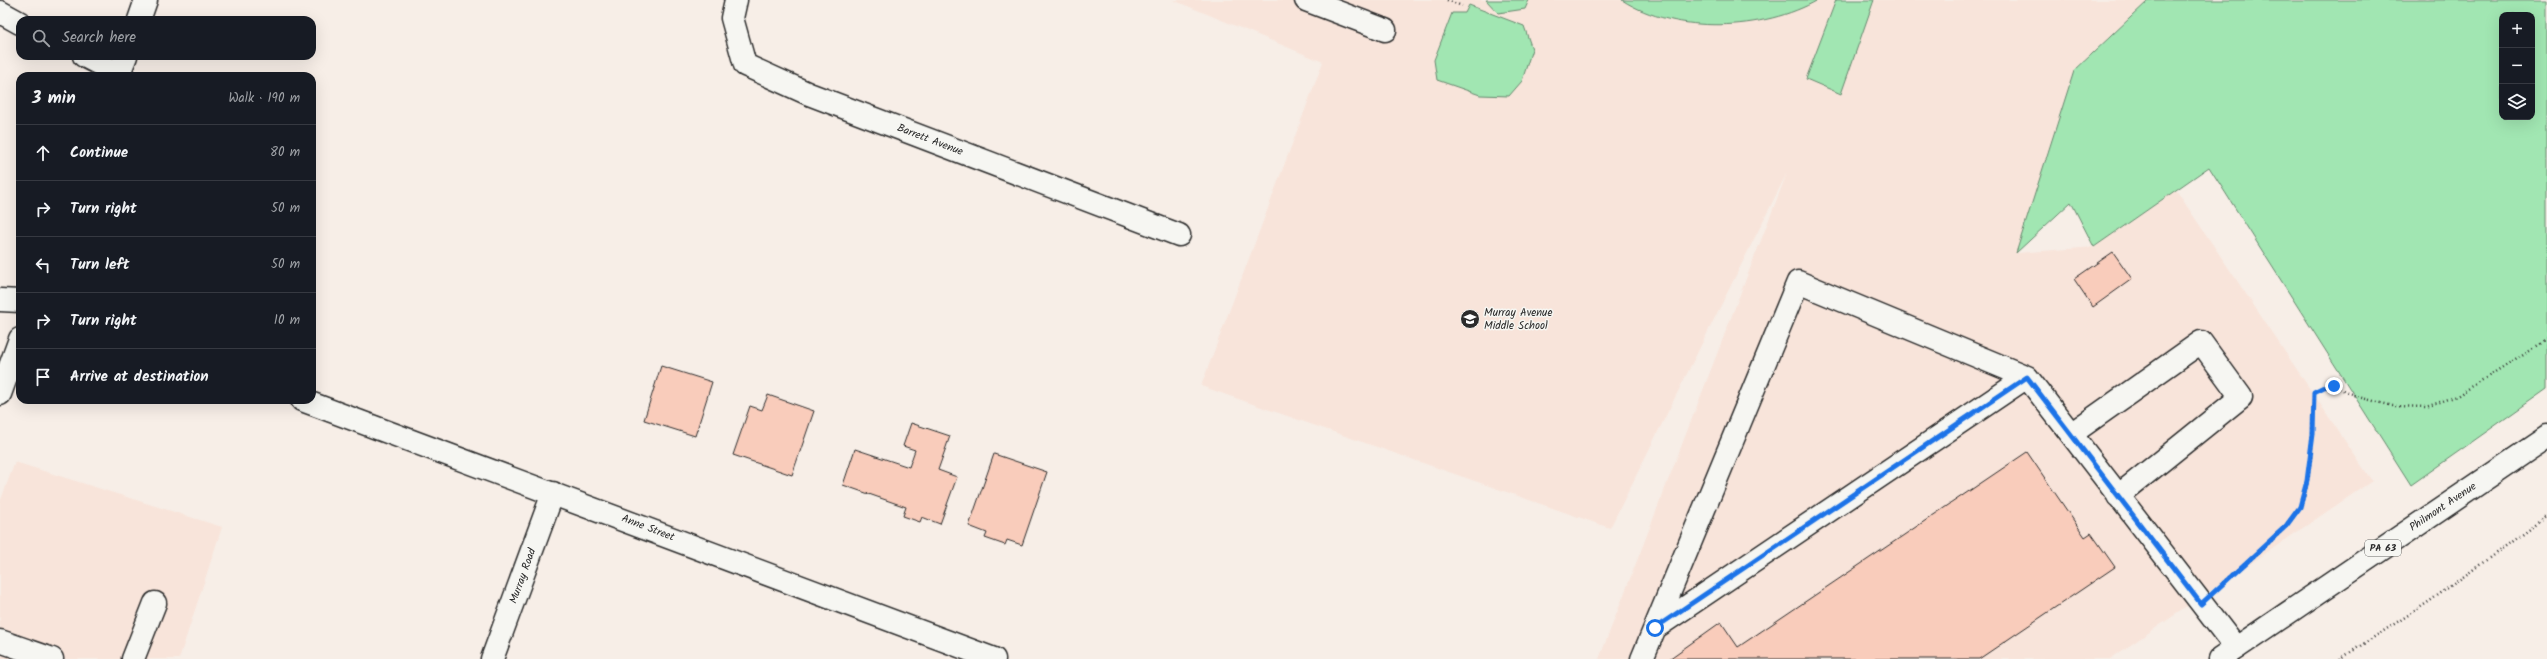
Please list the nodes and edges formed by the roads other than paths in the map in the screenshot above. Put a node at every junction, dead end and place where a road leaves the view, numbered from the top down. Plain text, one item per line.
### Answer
1 (146, 0) edge
2 (736, 0) edge
3 (1306, 0) edge
4 (0, 12) edge
5 (140, 16) edge
6 (16, 21) edge
7 (1385, 30) dead end
8 (95, 60) edge
9 (121, 69) edge
10 (1179, 235) dead end
11 (0, 300) edge
12 (16, 301) edge
13 (16, 350) edge
14 (2027, 377) junction
15 (0, 394) edge
16 (313, 404) edge
17 (2071, 434) junction
18 (2547, 437) edge
19 (553, 493) junction
20 (2118, 496) junction
21 (155, 603) dead end
22 (1655, 628) junction
23 (0, 641) edge
24 (2228, 654) edge
25 (52, 659) edge
26 (133, 659) edge
27 (492, 659) edge
28 (994, 659) edge
29 (1642, 659) edge

1 - 5 street
2 - 10 street, Barrett Avenue
3 - 7 street
4 - 6 street
8 - 9 street
11 - 12 street
13 - 15 street
14 - 17 street
14 - 22 street
14 - 22 street
16 - 19 street, Anne Street
17 - 20 street
17 - 20 street
18 - 24 street, Philmont Avenue / PA 63
19 - 27 street, Murray Road
19 - 28 street, Anne Street
20 - 24 street
21 - 26 street
22 - 29 street
23 - 25 street

